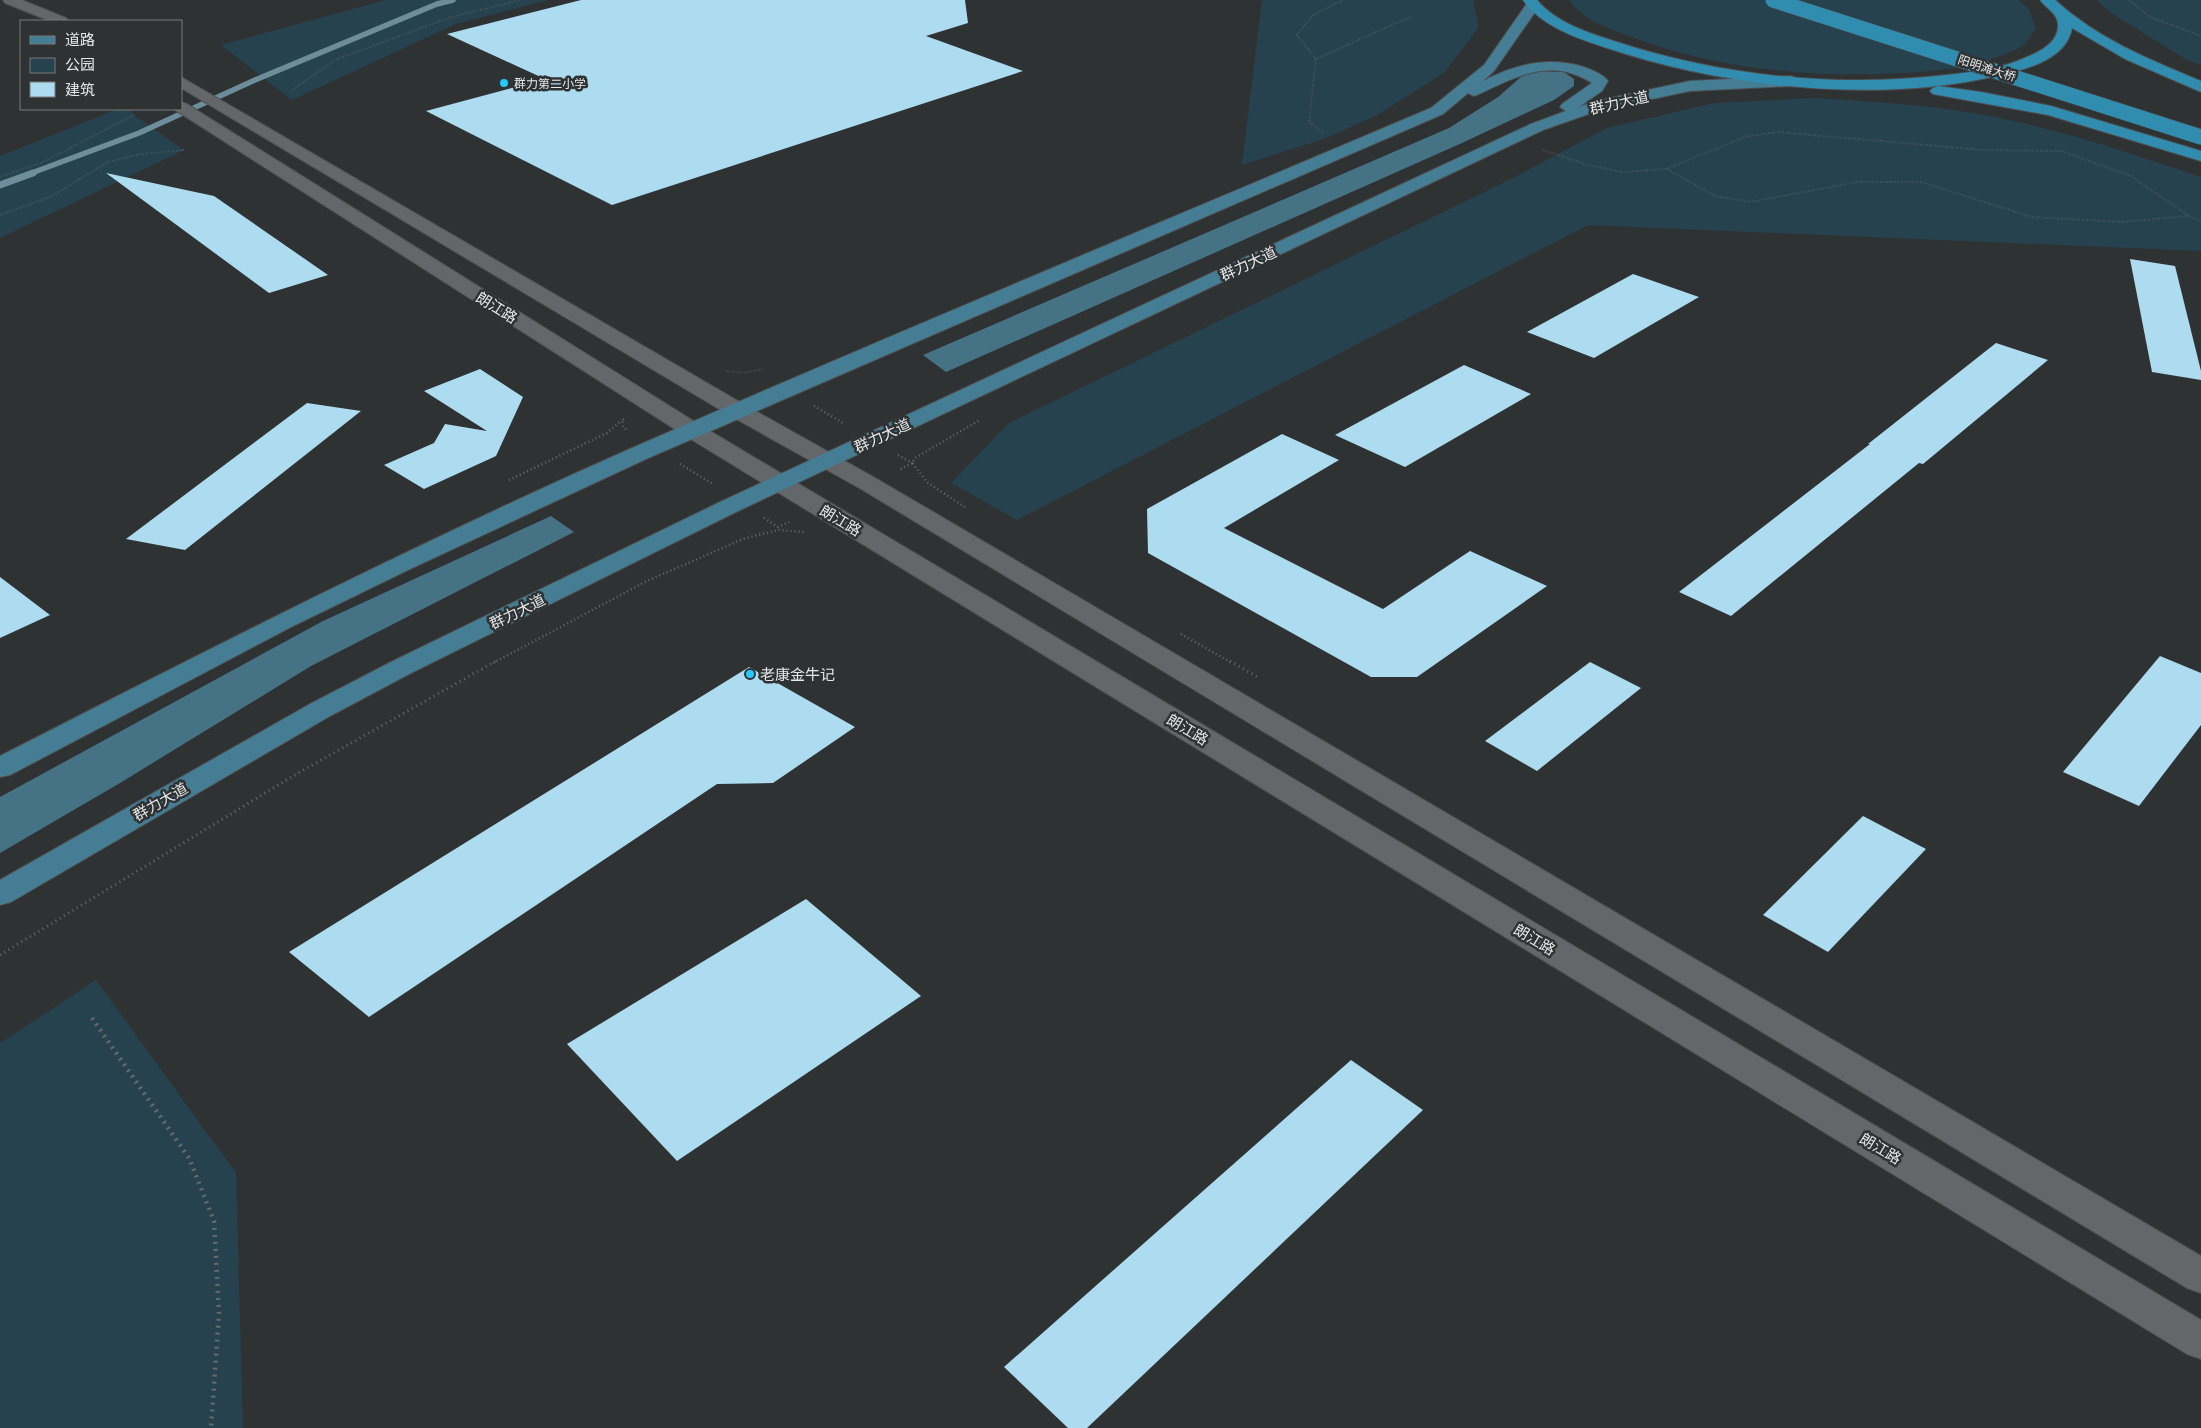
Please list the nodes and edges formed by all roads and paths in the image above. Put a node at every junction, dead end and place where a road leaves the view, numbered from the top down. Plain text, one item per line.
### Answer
1 (10, 0) edge
2 (521, 0) edge
3 (1343, 0) edge
4 (1774, 0) edge
5 (1820, 0) edge
6 (2048, 0) edge
7 (2128, 0) edge
8 (1531, 2) edge
9 (1839, 6) dead end
10 (2063, 16) junction
11 (1410, 17) dead end
12 (59, 20) edge
13 (2201, 36) edge
14 (2001, 56) dead end
15 (1316, 58) junction
16 (2049, 71) dead end
17 (1802, 81) junction
18 (182, 82) edge
19 (1862, 84) junction
20 (2201, 87) edge
21 (291, 91) dead end
22 (1437, 111) junction
23 (191, 113) edge
24 (134, 115) dead end
25 (1324, 133) dead end
26 (2135, 136) junction
27 (1536, 137) junction
28 (2201, 137) edge
29 (184, 150) dead end
30 (2201, 156) edge
31 (2201, 160) edge
32 (1666, 169) junction
33 (0, 176) edge
34 (0, 215) edge
35 (2189, 216) junction
36 (2201, 220) edge
37 (767, 368) dead end
38 (722, 369) dead end
39 (737, 410) junction
40 (624, 413) dead end
41 (980, 420) dead end
42 (692, 430) junction
43 (828, 460) junction
44 (508, 480) dead end
45 (781, 483) junction
46 (967, 508) dead end
47 (808, 532) dead end
48 (1173, 629) dead end
49 (1259, 678) dead end
50 (0, 768) edge
51 (0, 894) edge
52 (0, 955) edge
53 (92, 1018) dead end
54 (2201, 1276) edge
55 (2201, 1341) edge
56 (211, 1428) edge

1 - 12 main road
2 - 21 path
3 - 15 path
4 - 28 highway, 阳明滩大桥, bridge
5 - 9 highway
6 - 10 highway
7 - 13 path
8 - 17 highway
8 - 22 main road
10 - 19 highway
10 - 20 highway
11 - 15 path
14 - 16 highway, 阳明滩大桥
15 - 25 path
17 - 19 highway
17 - 27 main road, 群力大道
18 - 39 main road
19 - 26 highway
22 - 27 main road
22 - 39 main road
23 - 42 main road, 朗江路
24 - 33 path
26 - 30 highway
26 - 31 highway
27 - 32 path
27 - 43 main road, 群力大道
29 - 34 path
32 - 35 path
32 - 35 path
35 - 36 path
37 - 38 path
39 - 42 main road
39 - 43 main road
40 - 44 path
41 - 46 path
42 - 45 main road, 朗江路
42 - 50 main road
43 - 45 main road, 群力大道
43 - 54 main road
45 - 51 main road, 群力大道
45 - 55 main road, 朗江路
47 - 52 path
48 - 49 path
53 - 56 path

